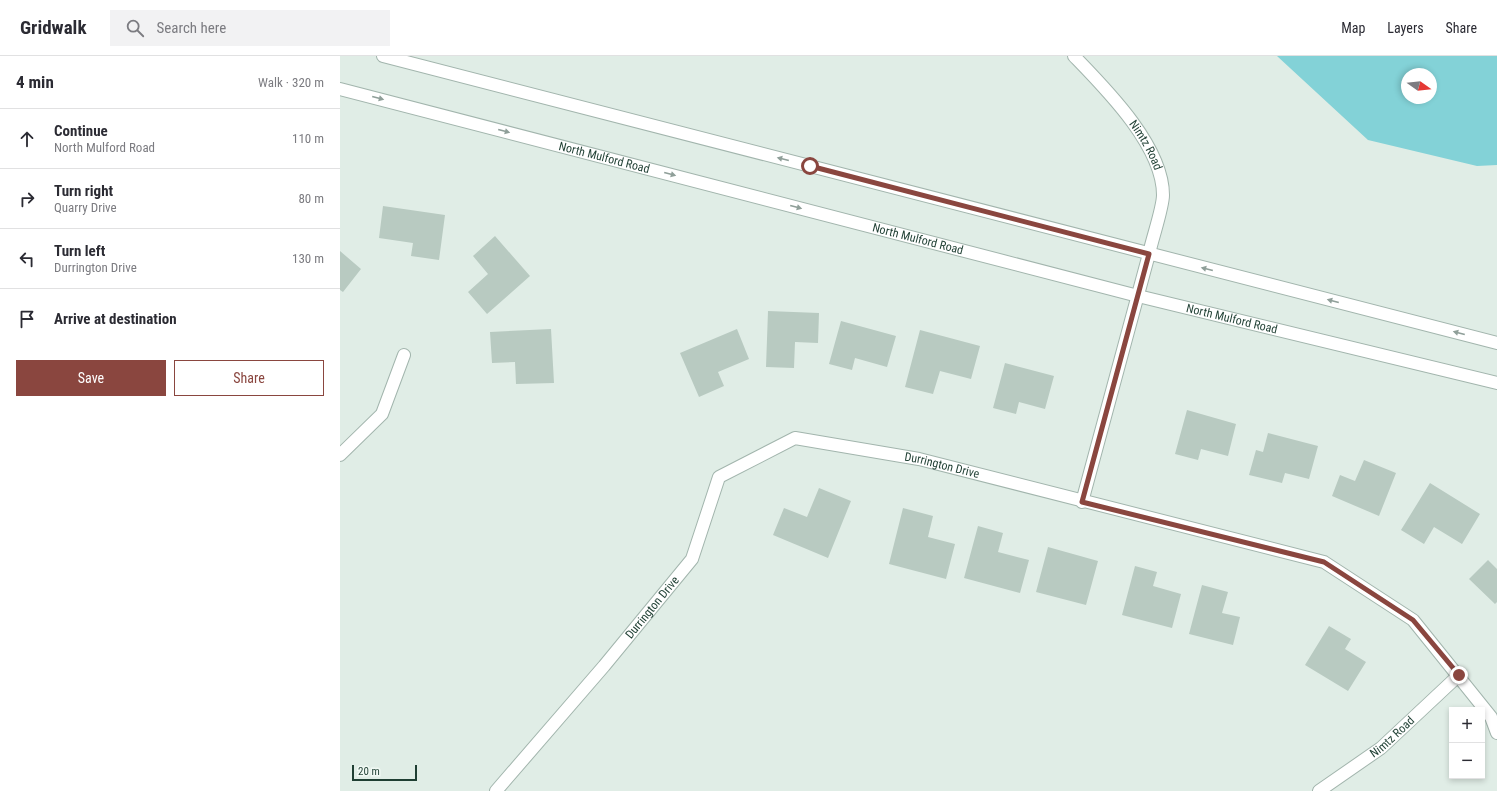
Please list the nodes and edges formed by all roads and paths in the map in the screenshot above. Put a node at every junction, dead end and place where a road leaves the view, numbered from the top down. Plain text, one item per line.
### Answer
1 (383, 56) edge
2 (1074, 56) edge
3 (340, 88) edge
4 (1149, 254) junction
5 (1138, 296) junction
6 (1497, 343) edge
7 (404, 356) dead end
8 (1497, 383) edge
9 (340, 455) edge
10 (1082, 502) junction
11 (1459, 675) junction
12 (1497, 733) edge
13 (496, 791) edge
14 (1319, 791) edge

4 -> 1 street
2 - 4 street, Nimtz Road
3 -> 5 street, North Mulford Road
4 - 5 street, Nimtz Road
6 -> 4 street
5 - 8 street, North Mulford Road
5 - 10 street, Nimtz Road
7 - 9 street
10 - 11 street, Durrington Drive
10 - 13 street, Durrington Drive
11 - 12 street, Durrington Drive
11 - 14 street, Nimtz Road

